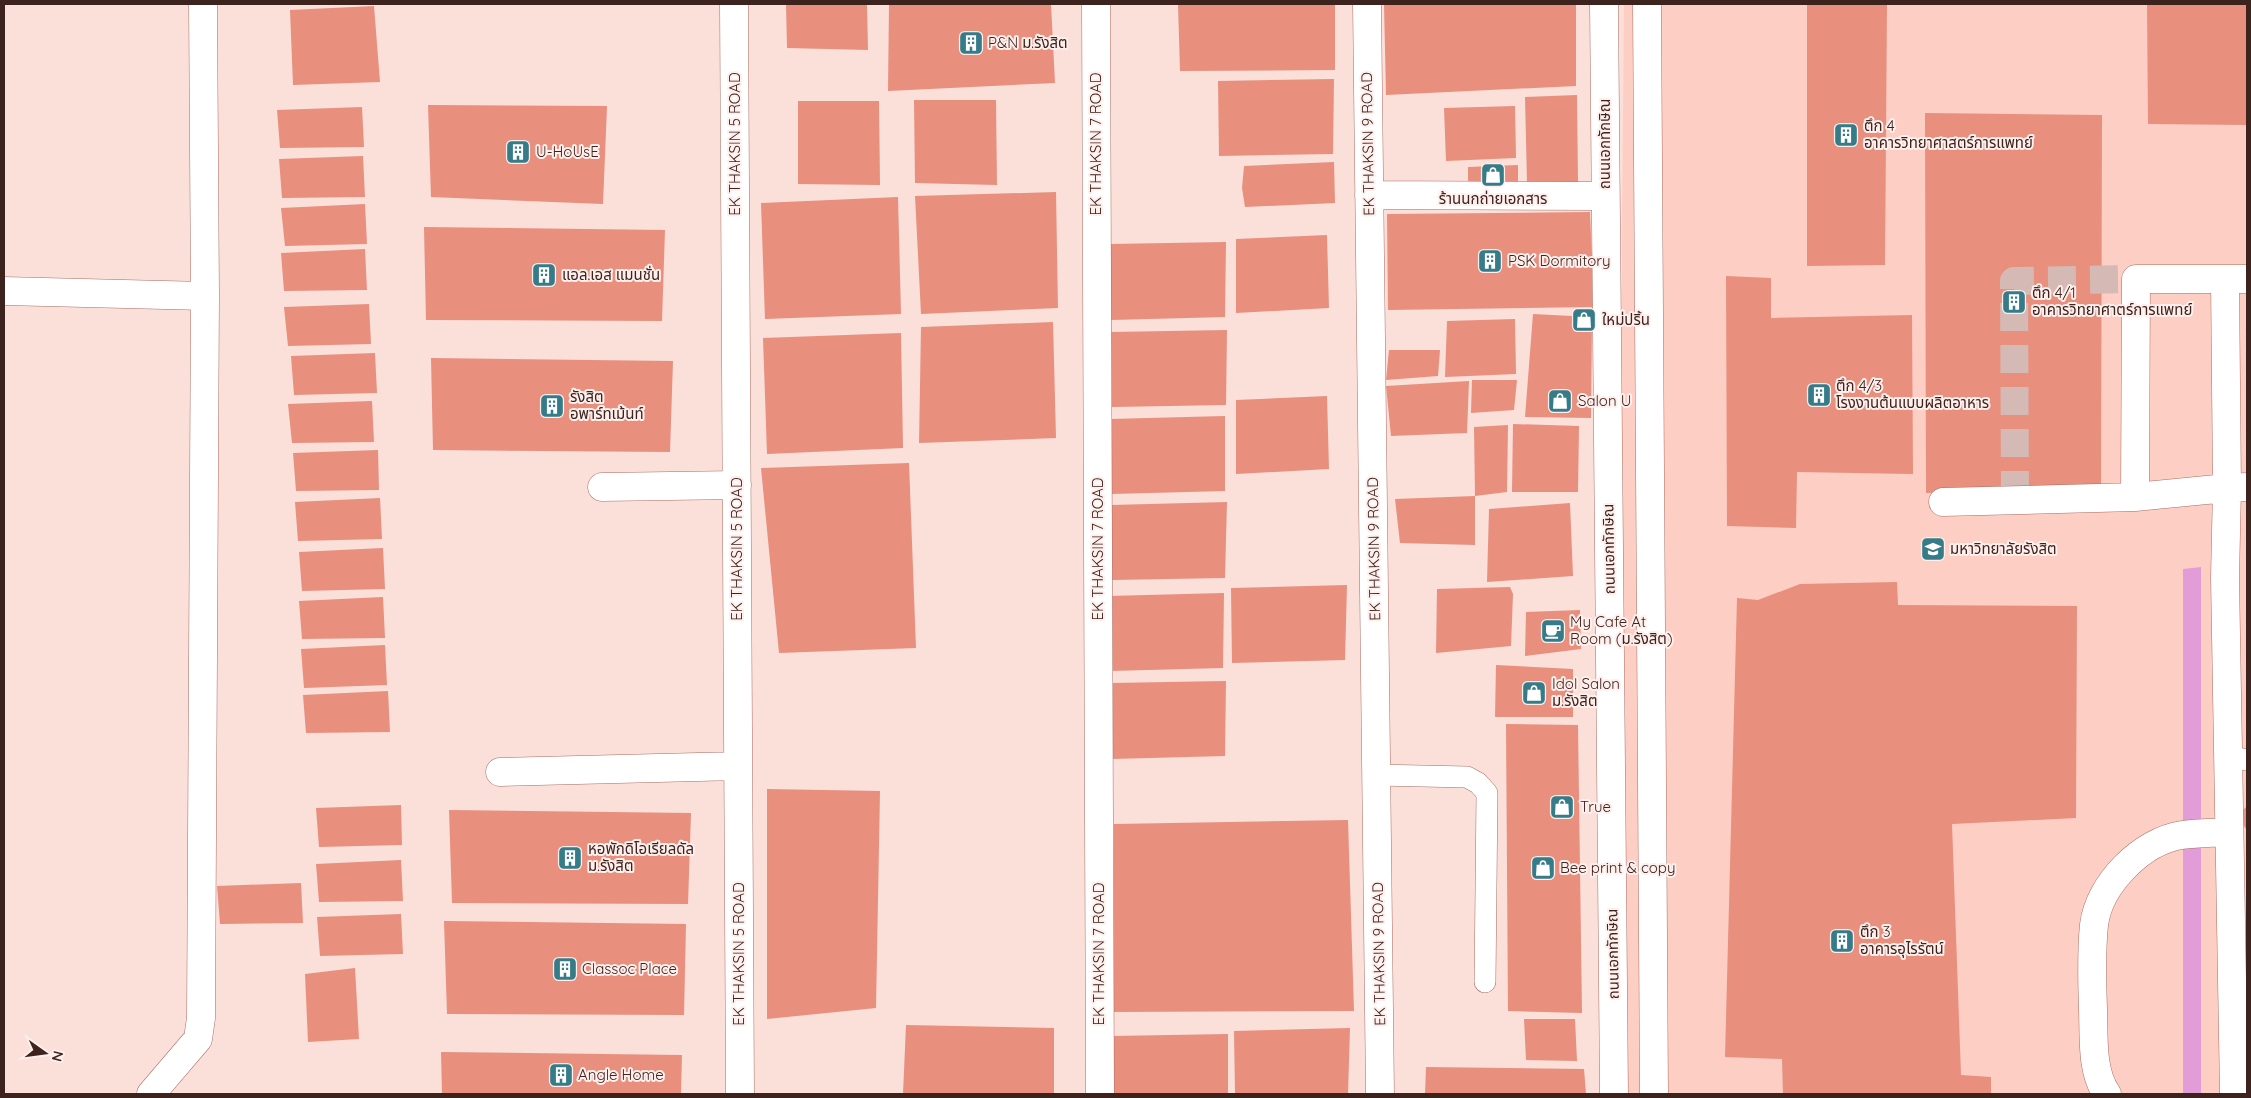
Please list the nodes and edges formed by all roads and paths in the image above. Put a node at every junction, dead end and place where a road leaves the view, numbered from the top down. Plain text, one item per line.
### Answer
1 (203, 4) edge
2 (734, 4) edge
3 (1096, 4) edge
4 (1367, 4) edge
5 (1604, 4) edge
6 (1647, 4) edge
7 (1369, 195) junction
8 (1605, 196) junction
9 (2236, 279) edge
10 (4, 291) edge
11 (205, 296) junction
12 (737, 485) junction
13 (602, 487) dead end
14 (2237, 488) edge
15 (2135, 497) junction
16 (1943, 502) dead end
17 (2238, 758) edge
18 (738, 766) junction
19 (500, 772) dead end
20 (1376, 775) junction
21 (2205, 834) junction
22 (2239, 969) edge
23 (1485, 982) dead end
24 (151, 1094) edge
25 (740, 1094) edge
26 (1100, 1094) edge
27 (1380, 1094) edge
28 (1614, 1094) edge
29 (1654, 1094) edge
30 (2107, 1094) edge
31 (2234, 1094) edge

1 - 11 street
2 - 12 street, EK THAKSIN 5 ROAD
3 - 26 street, EK THAKSIN 7 ROAD
4 - 7 street, EK THAKSIN 9 ROAD
5 - 8 street, ถนนเอกทักษิณ
6 - 29 street
7 - 8 street
7 - 20 street, EK THAKSIN 9 ROAD
8 - 28 street, ถนนเอกทักษิณ
9 - 14 street
9 - 15 street
10 - 11 street
11 - 24 street
12 - 13 street
12 - 18 street, EK THAKSIN 5 ROAD
14 - 15 street
14 - 17 street
15 - 16 street
17 - 21 street
18 - 19 street
18 - 25 street, EK THAKSIN 5 ROAD
20 - 23 lane
20 - 27 street, EK THAKSIN 9 ROAD
21 - 22 street
21 - 30 street
22 - 31 street

